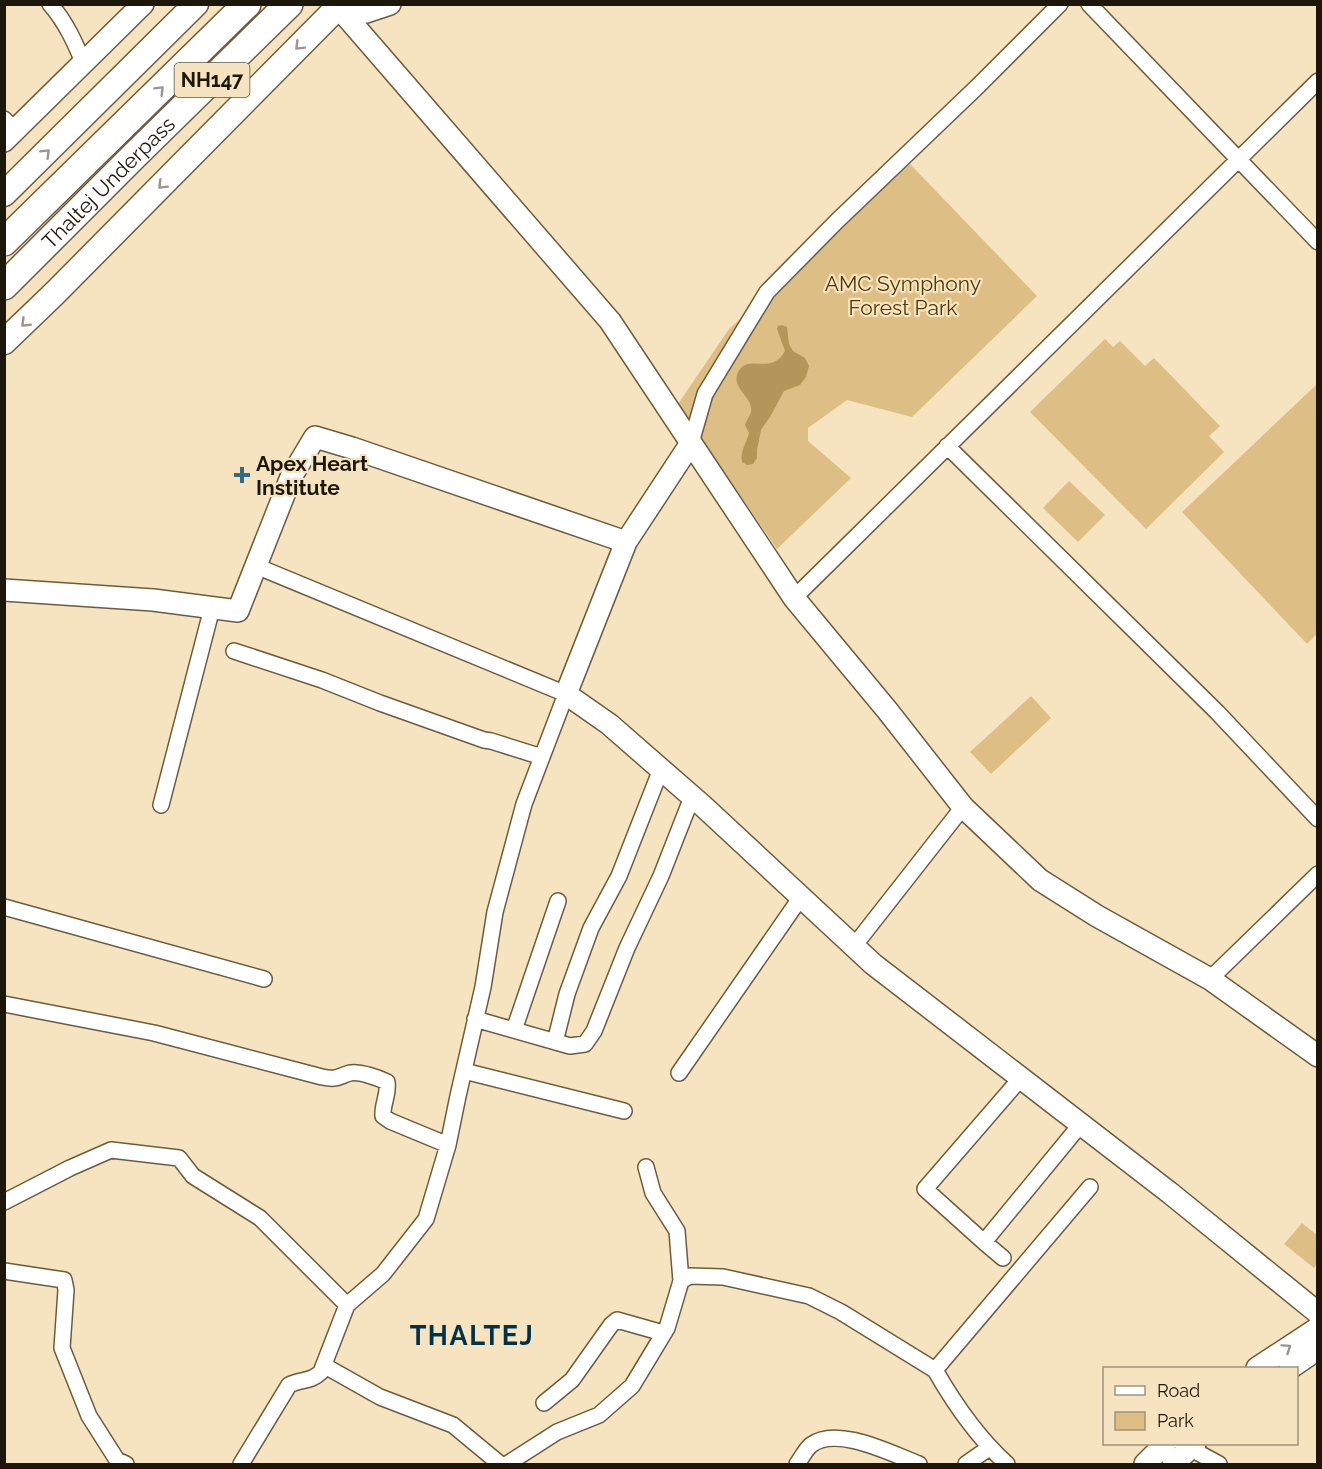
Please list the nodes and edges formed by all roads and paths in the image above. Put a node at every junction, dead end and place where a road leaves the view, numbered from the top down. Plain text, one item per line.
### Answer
1 (50, 4) edge
2 (143, 4) edge
3 (196, 4) edge
4 (247, 4) edge
5 (289, 4) edge
6 (390, 4) edge
7 (1060, 4) edge
8 (1089, 4) edge
9 (339, 6) edge
10 (84, 64) junction
11 (1317, 81) edge
12 (8, 130) edge
13 (1239, 159) junction
14 (4, 194) edge
15 (4, 242) edge
16 (1317, 242) edge
17 (4, 286) edge
18 (4, 342) edge
19 (690, 443) junction
20 (948, 446) junction
21 (626, 542) junction
22 (256, 566) junction
23 (4, 590) edge
24 (794, 598) junction
25 (212, 608) junction
26 (234, 651) dead end
27 (566, 694) junction
28 (542, 757) junction
29 (661, 769) junction
30 (692, 796) junction
31 (161, 805) dead end
32 (963, 807) junction
33 (1317, 819) edge
34 (1317, 874) edge
35 (801, 897) junction
36 (558, 901) dead end
37 (4, 907) edge
38 (854, 946) junction
39 (264, 979) dead end
40 (1210, 979) junction
41 (4, 1004) edge
42 (475, 1019) junction
43 (514, 1030) junction
44 (555, 1042) junction
45 (1317, 1056) edge
46 (464, 1071) junction
47 (679, 1073) dead end
48 (1021, 1078) junction
49 (624, 1112) dead end
50 (1081, 1124) junction
51 (448, 1144) junction
52 (646, 1167) dead end
53 (1090, 1187) dead end
54 (4, 1202) edge
55 (984, 1242) junction
56 (1002, 1258) dead end
57 (4, 1271) edge
58 (681, 1281) junction
59 (347, 1305) junction
60 (1317, 1313) edge
61 (1317, 1328) edge
62 (663, 1333) junction
63 (1317, 1349) edge
64 (325, 1366) junction
65 (1258, 1367) edge
66 (1291, 1367) edge
67 (935, 1370) junction
68 (544, 1403) dead end
69 (1163, 1445) edge
70 (1188, 1445) edge
71 (989, 1448) junction
72 (126, 1464) edge
73 (241, 1464) edge
74 (500, 1464) edge
75 (507, 1464) edge
76 (797, 1464) edge
77 (919, 1464) edge
78 (966, 1464) edge
79 (1007, 1464) edge
80 (1145, 1464) edge
81 (1173, 1464) edge
82 (1219, 1464) edge

1 - 10 street
2 - 10 street
14 -> 3 main road
15 -> 4 highway, Thaltej Underpass / NH147
5 - 17 highway, Thaltej Underpass / NH147
6 - 9 street
7 - 19 street
8 - 13 street
9 -> 18 main road
9 - 19 street
10 - 12 street
11 - 13 street
13 - 16 street
13 - 20 street
19 - 21 street
19 - 24 street
20 - 24 street
20 - 33 street
21 - 22 street
21 - 27 street
22 - 25 street
22 - 27 street
23 - 25 street
24 - 32 street
25 - 31 street
26 - 28 street
27 - 28 street
27 - 29 street
28 - 42 street
29 - 30 street
29 - 44 street
30 - 35 street
30 - 44 street
32 - 38 street
32 - 40 street
34 - 40 street
35 - 38 street
35 - 47 street
36 - 43 street
37 - 39 street
38 - 48 street
40 - 45 street
41 - 51 street
42 - 43 street
42 - 46 street
43 - 44 street
46 - 49 street
46 - 51 street
48 - 50 street
48 - 55 street
50 - 55 street
50 - 60 street
51 - 59 street
52 - 58 street
53 - 67 street
54 - 59 street
55 - 56 street
57 - 72 street
58 - 62 street
58 - 67 street
59 - 64 street
65 -> 61 street
62 - 68 street
62 - 75 street
63 - 66 street
64 - 73 street
64 - 74 street
67 - 71 street
69 - 80 street
70 - 81 street
70 - 82 street
71 - 78 street
71 - 79 street
76 - 77 street

